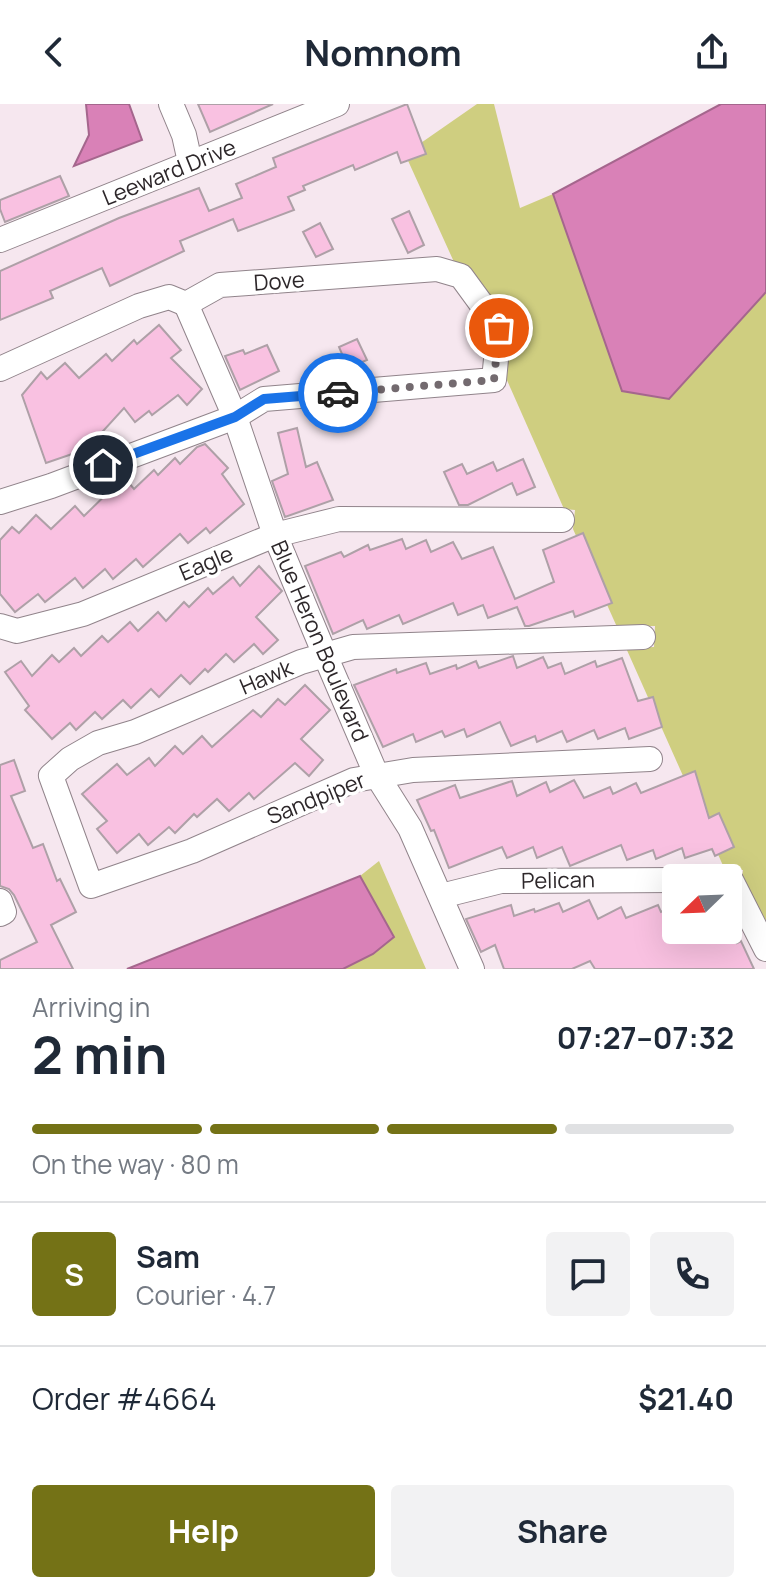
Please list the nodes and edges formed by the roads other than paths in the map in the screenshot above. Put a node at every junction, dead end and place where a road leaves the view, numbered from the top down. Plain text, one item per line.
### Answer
1 (171, 104) edge
2 (337, 104) edge
3 (190, 162) junction
4 (0, 240) edge
5 (186, 304) junction
6 (0, 369) edge
7 (235, 417) junction
8 (0, 502) edge
9 (562, 520) dead end
10 (275, 535) junction
11 (0, 626) edge
12 (643, 637) dead end
13 (325, 655) junction
14 (650, 759) dead end
15 (376, 774) junction
16 (662, 880) edge
17 (91, 886) joint
18 (441, 896) junction
19 (742, 904) edge
20 (766, 949) edge
21 (472, 969) edge

1 - 3 street
2 - 3 street, Leeward Drive
3 - 4 street, Leeward Drive
5 - 6 street, Dove
5 - 7 street, Blue Heron Boulevard
5 - 7 street, Dove
7 - 8 street
7 - 10 street, Blue Heron Boulevard
9 - 10 street, Eagle
10 - 11 street, Eagle
10 - 13 street, Blue Heron Boulevard
12 - 13 street, Hawk
13 - 15 street, Blue Heron Boulevard
13 - 17 street, Hawk
14 - 15 street, Sandpiper
15 - 17 street, Sandpiper
15 - 18 street, Blue Heron Boulevard
16 - 18 street, Pelican
18 - 21 street, Blue Heron Boulevard
19 - 20 street

